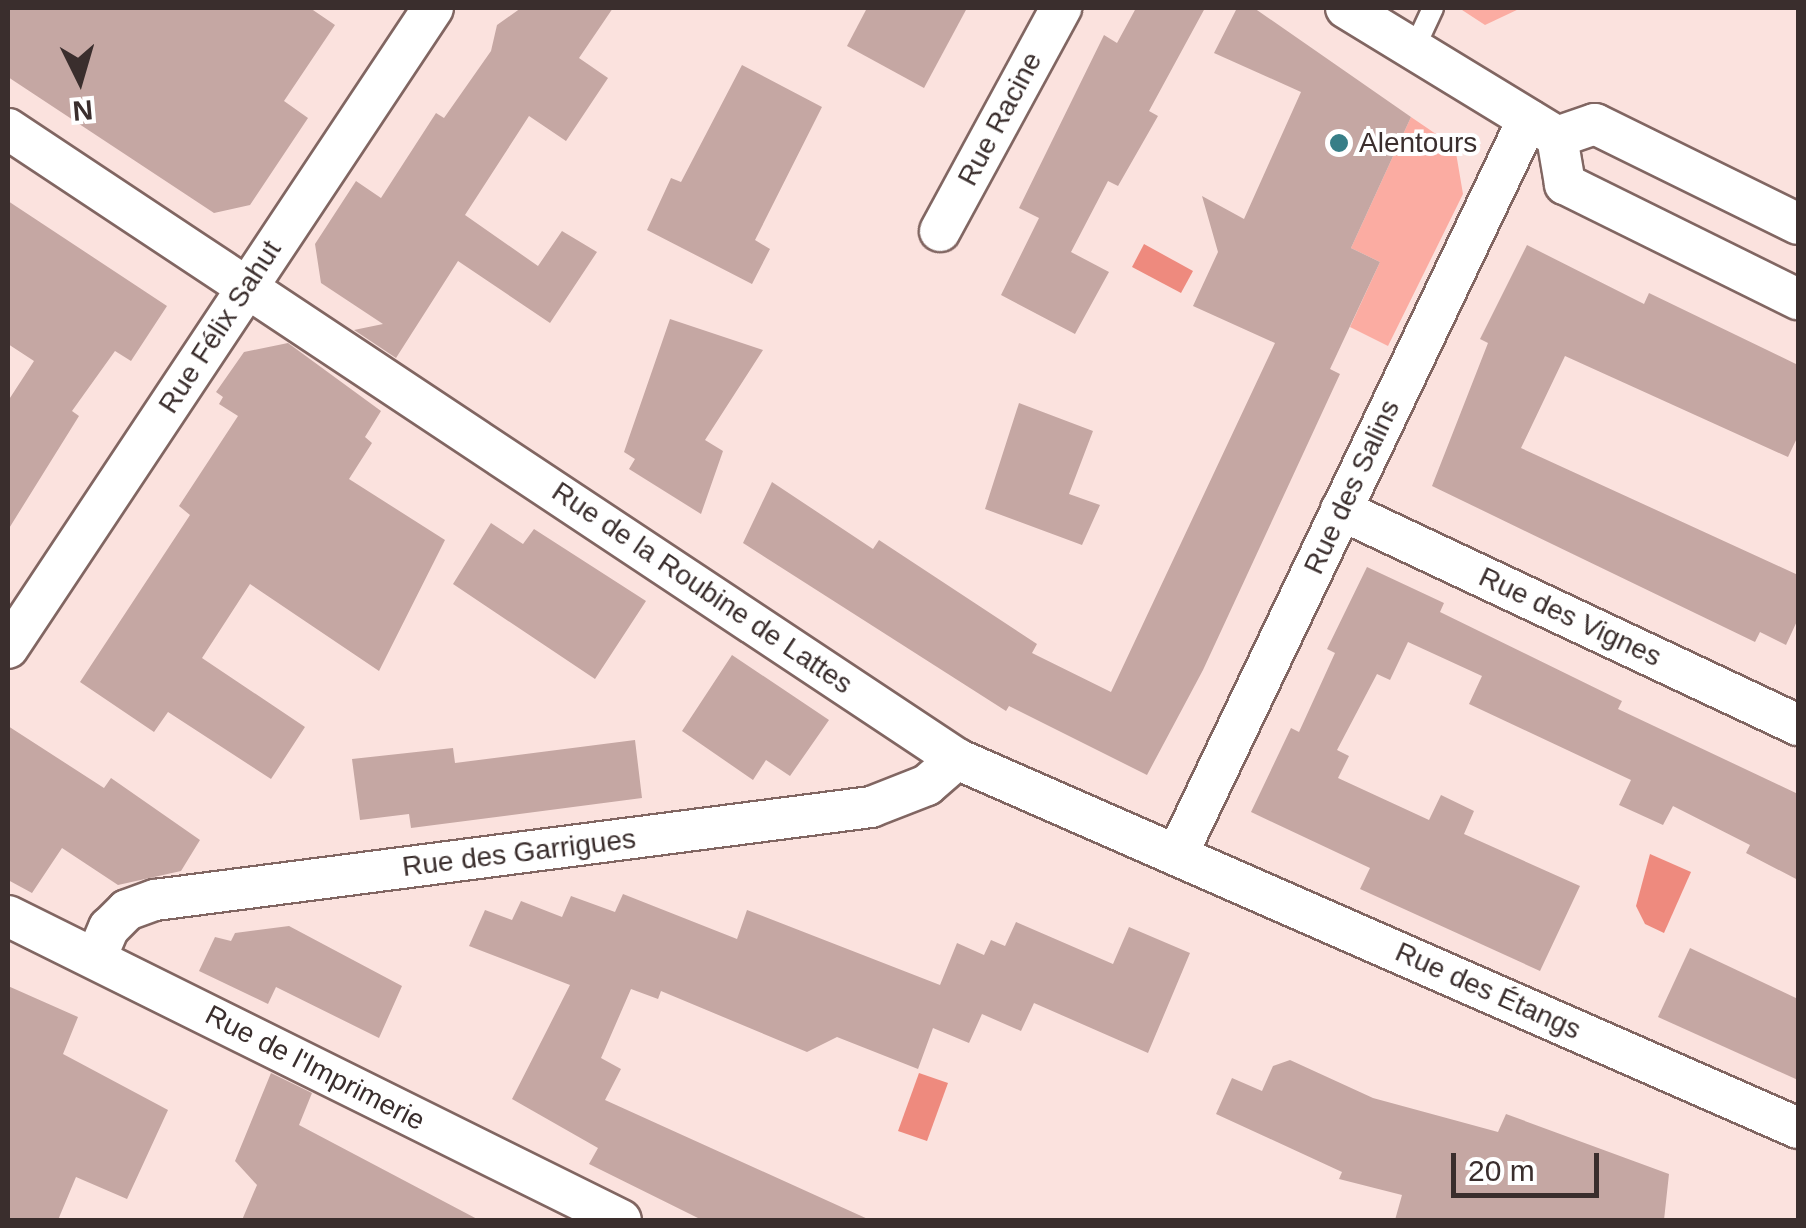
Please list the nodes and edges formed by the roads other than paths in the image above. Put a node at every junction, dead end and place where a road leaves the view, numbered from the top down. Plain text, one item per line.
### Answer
1 (434, 8) edge
2 (1061, 8) edge
3 (1346, 8) edge
4 (1433, 8) edge
5 (1414, 49) junction
6 (1542, 128) junction
7 (8, 129) edge
8 (1798, 224) edge
9 (940, 231) dead end
10 (248, 283) junction
11 (1798, 299) edge
12 (1342, 510) junction
13 (8, 648) edge
14 (1798, 725) edge
15 (957, 758) junction
16 (1178, 855) junction
17 (8, 916) edge
18 (96, 958) junction
19 (1798, 1128) edge
20 (621, 1220) edge

1 - 10 street, Rue Félix Sahut
2 - 9 street, Rue Racine
3 - 5 street
4 - 5 lane
5 - 6 street
6 - 8 street
6 - 11 street
6 - 12 street, Rue des Salins
7 - 10 street, Rue de la Roubine de Lattes
10 - 13 street, Rue Félix Sahut
10 - 15 street, Rue de la Roubine de Lattes
12 - 14 street, Rue des Vignes
12 - 16 street, Rue des Salins
15 - 16 street, Rue de la Roubine de Lattes
15 - 18 street, Rue des Garrigues
16 - 19 street, Rue des Étangs
17 - 18 street, Rue de l'Imprimerie
18 - 20 street, Rue de l'Imprimerie

